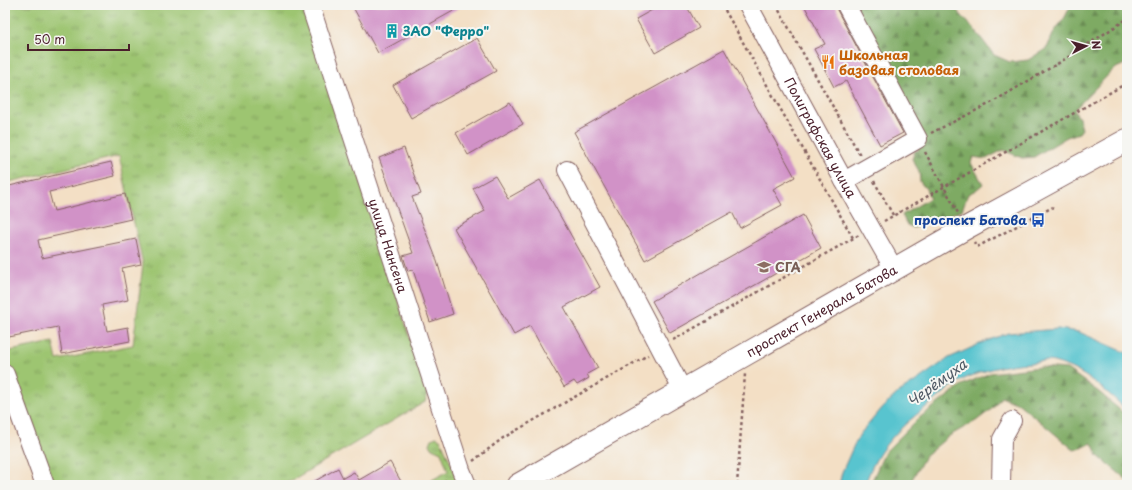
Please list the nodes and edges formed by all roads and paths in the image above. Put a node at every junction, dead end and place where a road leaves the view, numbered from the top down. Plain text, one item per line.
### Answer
1 (310, 5) edge
2 (722, 5) edge
3 (748, 5) edge
4 (776, 5) edge
5 (846, 5) edge
6 (1127, 18) edge
7 (1127, 83) edge
8 (918, 139) junction
9 (1127, 140) edge
10 (867, 168) junction
11 (567, 170) dead end
12 (844, 181) junction
13 (893, 215) junction
14 (871, 228) junction
15 (854, 238) junction
16 (894, 270) junction
17 (660, 348) junction
18 (747, 354) junction
19 (5, 374) edge
20 (683, 391) junction
21 (1012, 421) dead end
22 (464, 478) edge
23 (45, 485) edge
24 (439, 485) edge
25 (518, 485) edge
26 (737, 485) edge
27 (1001, 485) edge

1 - 22 street, улица Нансена
2 - 15 path
3 - 12 street, Полиграфская улица
4 - 10 path
5 - 8 street
6 - 8 path
7 - 13 path
8 - 10 street
9 - 16 main road, проспект Генерала Батова
10 - 12 street
10 - 13 path
11 - 17 street
12 - 14 street, Полиграфская улица
13 - 14 path
14 - 15 path
14 - 16 street, Полиграфская улица
15 - 17 path
16 - 18 main road, проспект Генерала Батова
17 - 20 street
17 - 22 path
18 - 20 main road, проспект Генерала Батова
18 - 26 path
19 - 23 street
20 - 25 main road, проспект Генерала Батова
21 - 27 street
22 - 24 path

